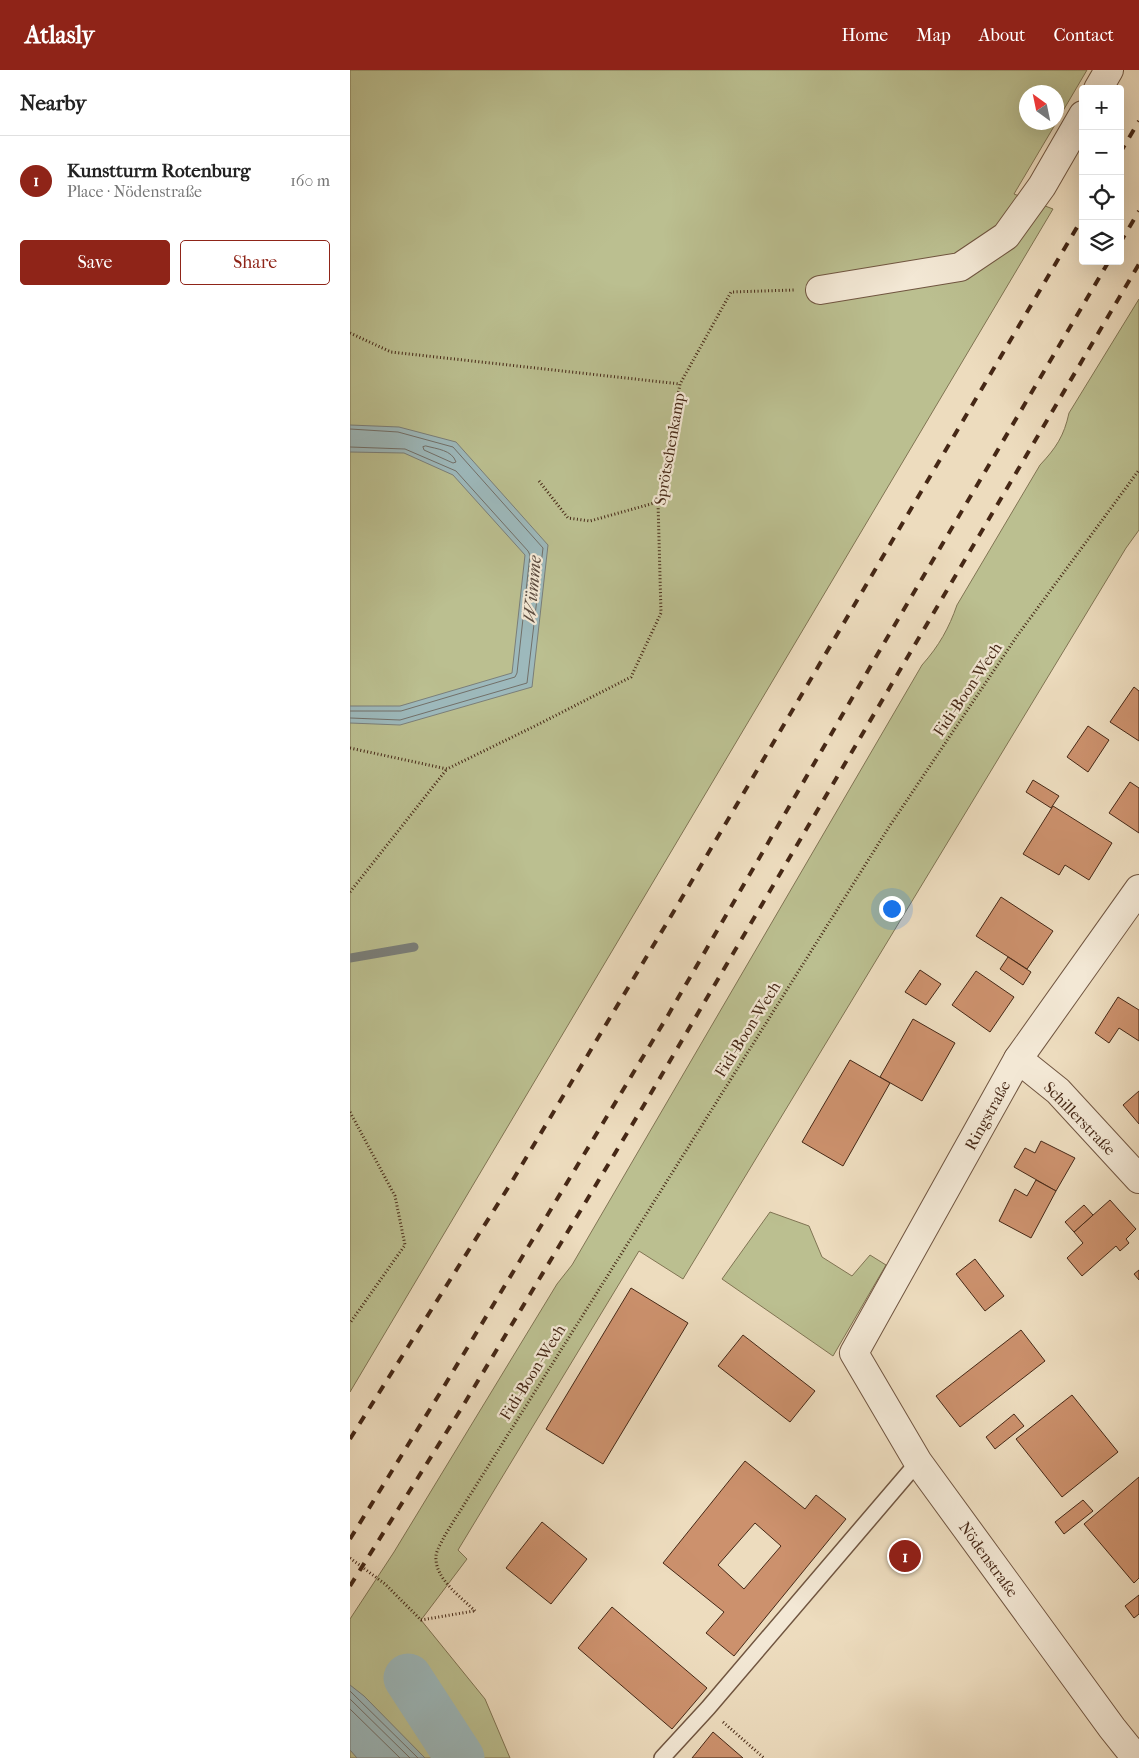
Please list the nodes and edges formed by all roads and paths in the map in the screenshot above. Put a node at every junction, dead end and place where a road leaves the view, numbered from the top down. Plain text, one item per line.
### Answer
1 (1109, 70) edge
2 (1100, 85) edge
3 (1079, 122) edge
4 (820, 290) joint
5 (350, 333) edge
6 (680, 384) junction
7 (1139, 470) edge
8 (539, 481) dead end
9 (658, 502) junction
10 (350, 748) edge
11 (447, 769) junction
12 (1139, 889) edge
13 (350, 892) edge
14 (1018, 1059) junction
15 (350, 1112) edge
16 (1139, 1179) edge
17 (350, 1323) edge
18 (854, 1353) joint
19 (918, 1462) junction
20 (350, 1558) edge
21 (708, 1708) junction
22 (662, 1758) edge
23 (764, 1758) edge
24 (1136, 1758) edge

1 - 2 street
3 - 4 street
4 - 6 path, Sprötschenkamp
5 - 6 path
6 - 9 path, Sprötschenkamp
7 - 20 path, Fidi-Boon-Wech
8 - 9 path
9 - 11 path, Sprötschenkamp
10 - 11 path
11 - 13 path
12 - 14 street, Ringstraße
14 - 16 street, Schillerstraße
14 - 18 street, Ringstraße
15 - 17 path
18 - 19 street, Nödenstraße
19 - 21 lane
19 - 24 street, Nödenstraße
21 - 22 lane
21 - 23 path

